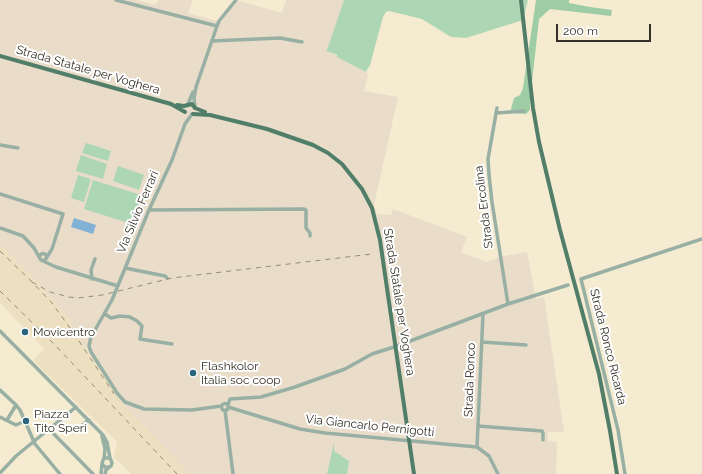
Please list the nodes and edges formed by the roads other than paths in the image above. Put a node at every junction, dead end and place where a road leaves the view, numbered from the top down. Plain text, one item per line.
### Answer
1 (116, 0) edge
2 (236, 0) edge
3 (521, 0) edge
4 (217, 26) junction
5 (212, 41) junction
6 (302, 42) dead end
7 (0, 56) edge
8 (196, 87) junction
9 (171, 104) junction
10 (187, 105) junction
11 (195, 108) junction
12 (497, 108) dead end
13 (524, 111) dead end
14 (185, 112) junction
15 (496, 113) junction
16 (193, 114) junction
17 (210, 115) junction
18 (185, 124) junction
19 (0, 145) edge
20 (18, 148) dead end
21 (0, 194) edge
22 (149, 210) junction
23 (0, 228) edge
24 (310, 236) dead end
25 (702, 239) edge
26 (43, 256) junction
27 (94, 259) dead end
28 (52, 265) junction
29 (125, 268) junction
30 (91, 270) junction
31 (85, 276) junction
32 (167, 278) dead end
33 (92, 279) junction
34 (568, 285) dead end
35 (118, 286) junction
36 (508, 304) junction
37 (105, 314) junction
38 (483, 314) junction
39 (0, 331) edge
40 (482, 342) junction
41 (172, 344) dead end
42 (526, 345) dead end
43 (397, 346) junction
44 (0, 391) edge
45 (16, 405) junction
46 (221, 406) junction
47 (228, 406) junction
48 (76, 407) junction
49 (225, 410) junction
50 (0, 417) edge
51 (7, 420) junction
52 (88, 420) junction
53 (25, 421) junction
54 (478, 426) junction
55 (49, 429) junction
56 (97, 429) junction
57 (75, 431) dead end
58 (410, 440) junction
59 (543, 440) dead end
60 (33, 442) junction
61 (477, 447) junction
62 (110, 458) junction
63 (104, 459) junction
64 (102, 464) junction
65 (110, 467) junction
66 (1, 473) edge
67 (58, 473) edge
68 (93, 474) edge
69 (102, 474) edge
70 (105, 474) edge
71 (233, 474) edge
72 (414, 474) edge
73 (498, 474) edge
74 (617, 474) edge
75 (625, 474) edge

1 - 4 street
2 - 4 street
3 - 74 main road
4 - 5 street
5 - 6 street
5 - 8 street
7 - 9 main road, Strada Statale per Voghera
8 - 10 street
8 - 11 street
9 - 10 main road, Strada Statale per Voghera
9 - 14 main road, Strada Statale per Voghera
10 - 11 main road, Strada Statale per Voghera
10 - 14 main road
11 - 16 main road
11 - 17 main road, Strada Statale per Voghera
12 - 15 street, Strada Ercolina
13 - 15 street
14 - 16 main road, Strada Statale per Voghera
14 - 18 street, Via Silvio Ferrari
15 - 36 street, Strada Ercolina
16 - 17 main road, Strada Statale per Voghera
16 - 18 street, Via Silvio Ferrari
17 - 43 main road, Strada Statale per Voghera
18 - 22 street, Via Silvio Ferrari
19 - 20 street
21 - 26 street
22 - 24 street
22 - 29 street, Via Silvio Ferrari
23 - 26 street
25 - 75 street, Strada Ronco Ricarda
26 - 28 street
26 - 28 street
27 - 30 street
28 - 31 street
29 - 32 street
29 - 35 street, Via Silvio Ferrari
30 - 31 street
30 - 33 street
31 - 33 street
33 - 35 street
34 - 36 street
35 - 37 street, Via Silvio Ferrari
36 - 38 street
37 - 41 street
37 - 46 street, Via Silvio Ferrari
38 - 40 street, Strada Ronco
38 - 43 street
39 - 48 street
40 - 42 street
40 - 54 street, Strada Ronco
43 - 47 street
43 - 58 main road, Strada Statale per Voghera
44 - 45 street
45 - 51 street
45 - 53 street
46 - 47 street
46 - 49 street
47 - 49 street
47 - 58 street, Via Giancarlo Pernigotti
48 - 52 street
48 - 55 street
49 - 71 street
50 - 51 street
51 - 53 street
52 - 56 street
52 - 57 street
53 - 60 street
54 - 59 street
54 - 61 street, Strada Ronco
55 - 60 street
55 - 68 street
56 - 62 street
56 - 63 street
58 - 61 street, Via Giancarlo Pernigotti
58 - 72 main road, Strada Statale per Voghera
60 - 66 street
60 - 67 street
61 - 73 street
62 - 63 street
62 - 65 street
63 - 64 street
64 - 65 street
64 - 69 street
65 - 70 street

